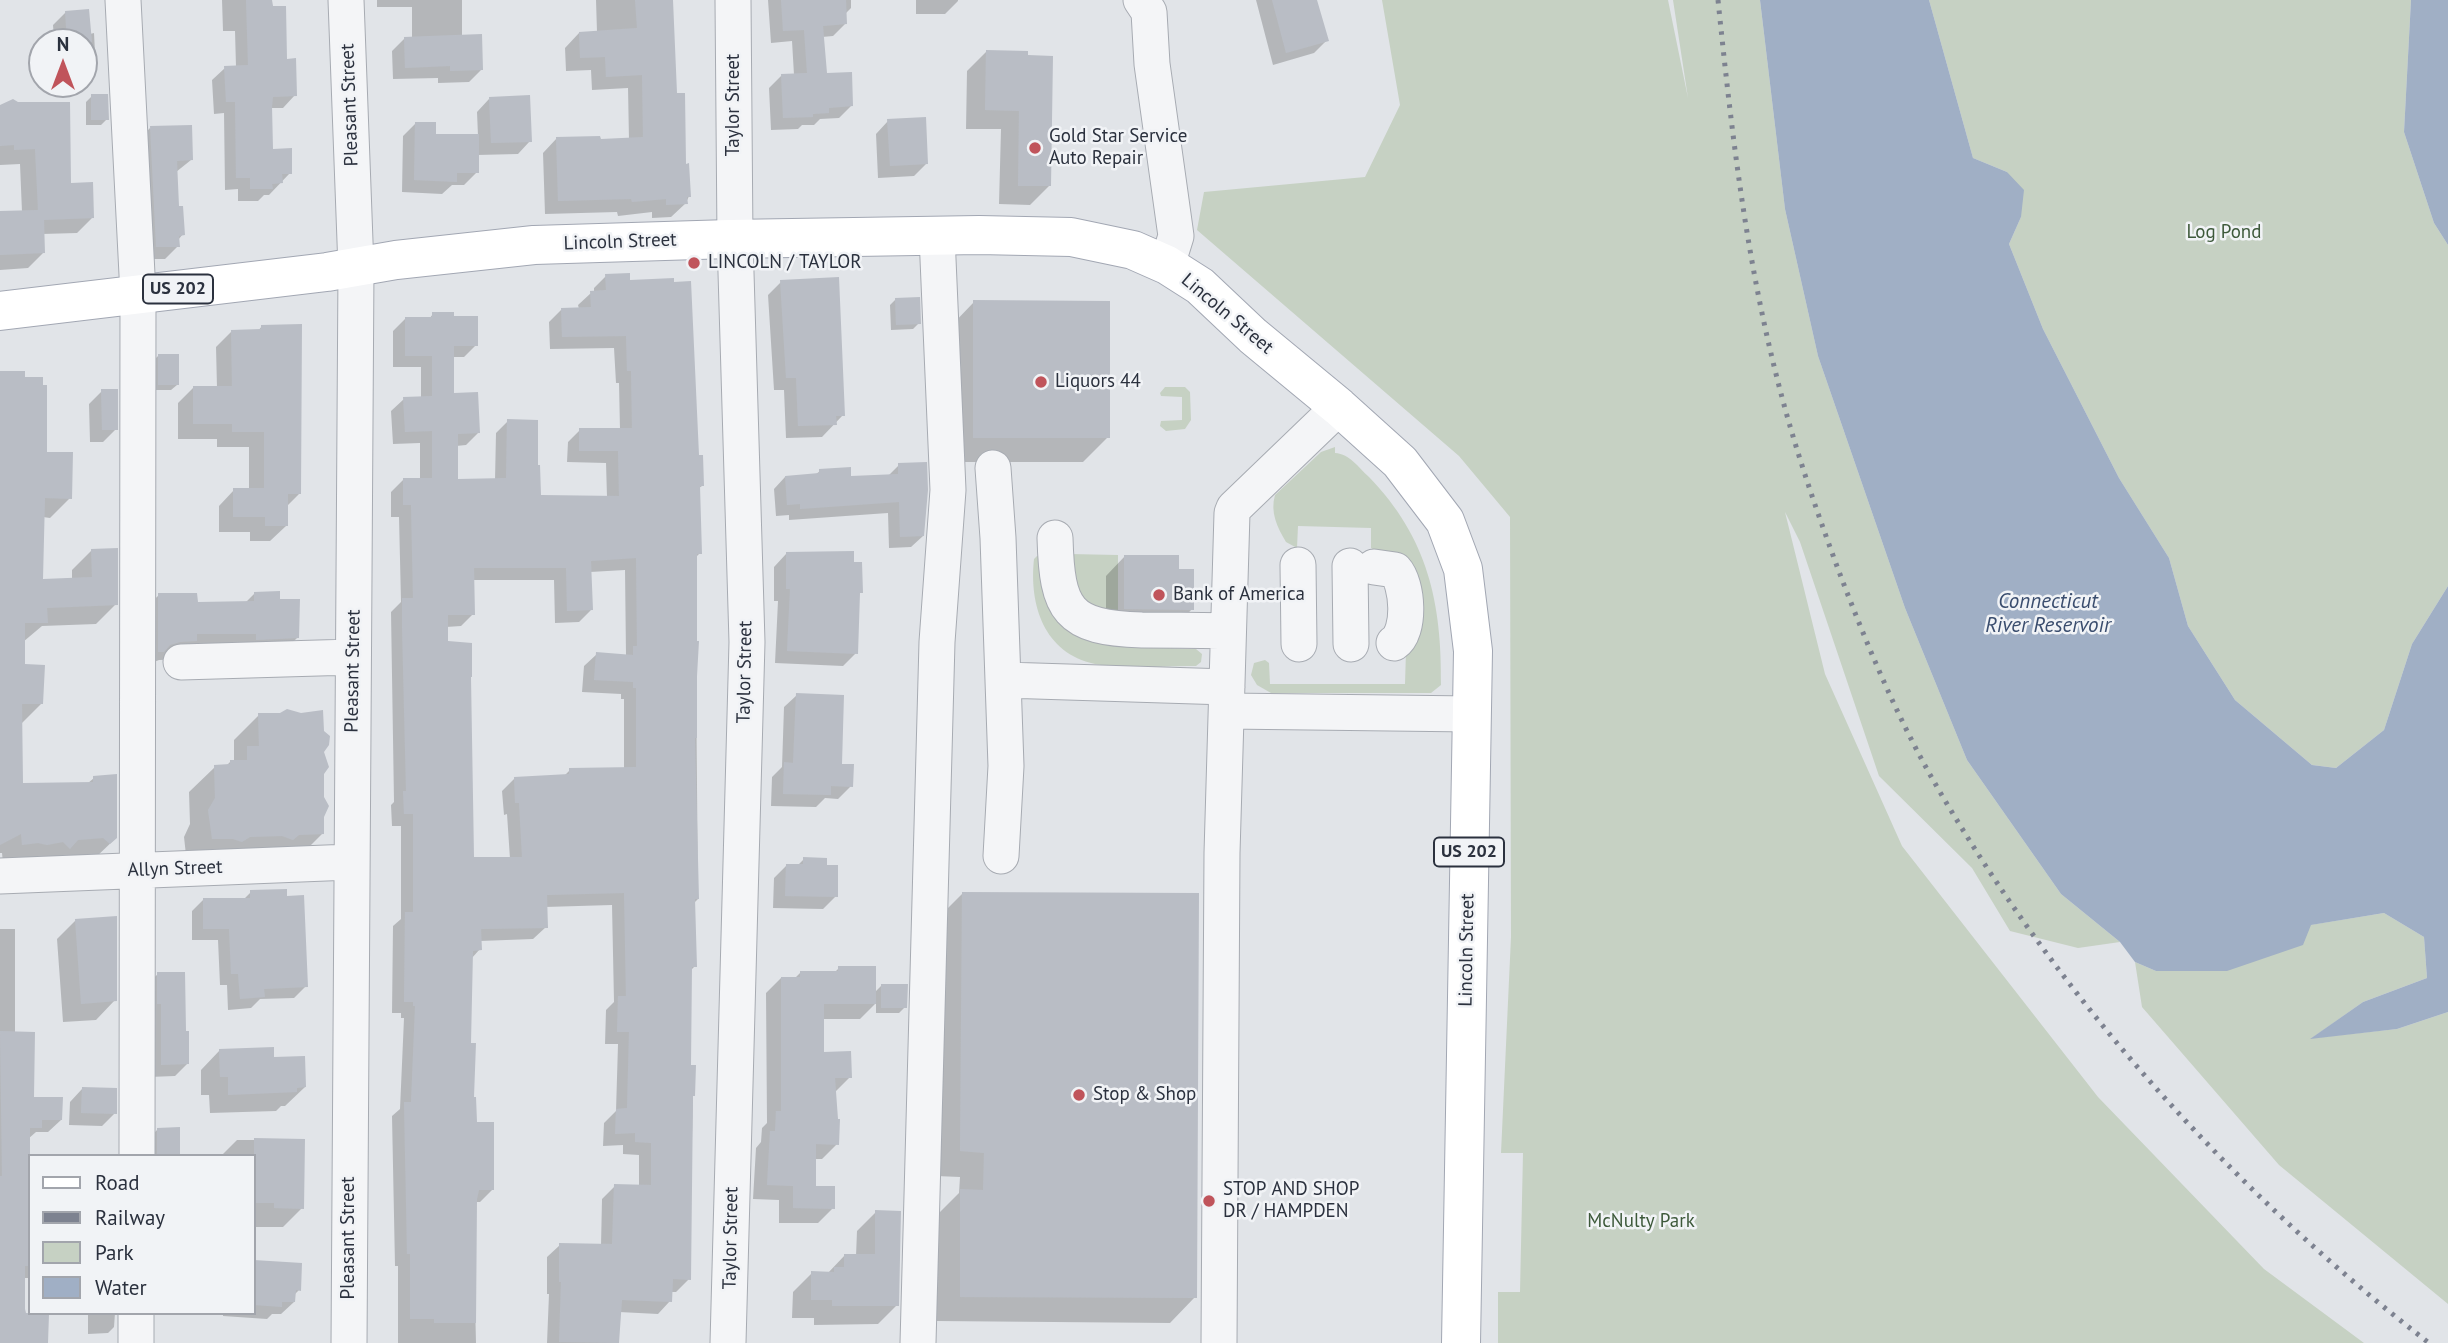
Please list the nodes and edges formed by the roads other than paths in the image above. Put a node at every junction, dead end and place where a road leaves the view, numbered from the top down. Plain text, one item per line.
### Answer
1 (123, 0) edge
2 (346, 0) edge
3 (733, 0) edge
4 (1141, 0) edge
5 (937, 236) junction
6 (735, 239) junction
7 (1167, 265) junction
8 (356, 268) junction
9 (138, 293) junction
10 (0, 312) edge
11 (1339, 407) junction
12 (993, 468) dead end
13 (1055, 538) dead end
14 (1349, 566) junction
15 (1228, 636) junction
16 (1353, 644) junction
17 (353, 657) junction
18 (181, 662) dead end
19 (1003, 680) junction
20 (1227, 699) junction
21 (1472, 714) junction
22 (1001, 856) dead end
23 (351, 862) junction
24 (138, 870) junction
25 (0, 876) edge
26 (136, 1154) edge
27 (136, 1315) edge
28 (136, 1343) edge
29 (349, 1343) edge
30 (728, 1343) edge
31 (918, 1343) edge
32 (1219, 1343) edge
33 (1461, 1343) edge

1 - 9 street
2 - 8 street, Pleasant Street
3 - 6 street, Taylor Street
4 - 7 street
5 - 6 main road, Lincoln Street / US 202
5 - 7 main road, Lincoln Street / US 202
5 - 31 street
6 - 8 main road, Lincoln Street / US 202
6 - 30 street, Taylor Street
7 - 11 main road, Lincoln Street / US 202
8 - 9 main road, Lincoln Street / US 202
8 - 17 street, Pleasant Street
9 - 10 main road, Lincoln Street / US 202
9 - 24 street
11 - 15 street
11 - 21 main road, Lincoln Street / US 202
12 - 19 street
13 - 15 street
14 - 16 street
14 - 16 street
14 - 16 street
15 - 20 street
17 - 18 street
17 - 23 street, Pleasant Street
19 - 20 street
19 - 22 street
20 - 21 street
20 - 32 street
21 - 33 main road, Lincoln Street / US 202
23 - 24 street, Allyn Street
23 - 29 street, Pleasant Street
24 - 25 street, Allyn Street
24 - 26 street
27 - 28 street

